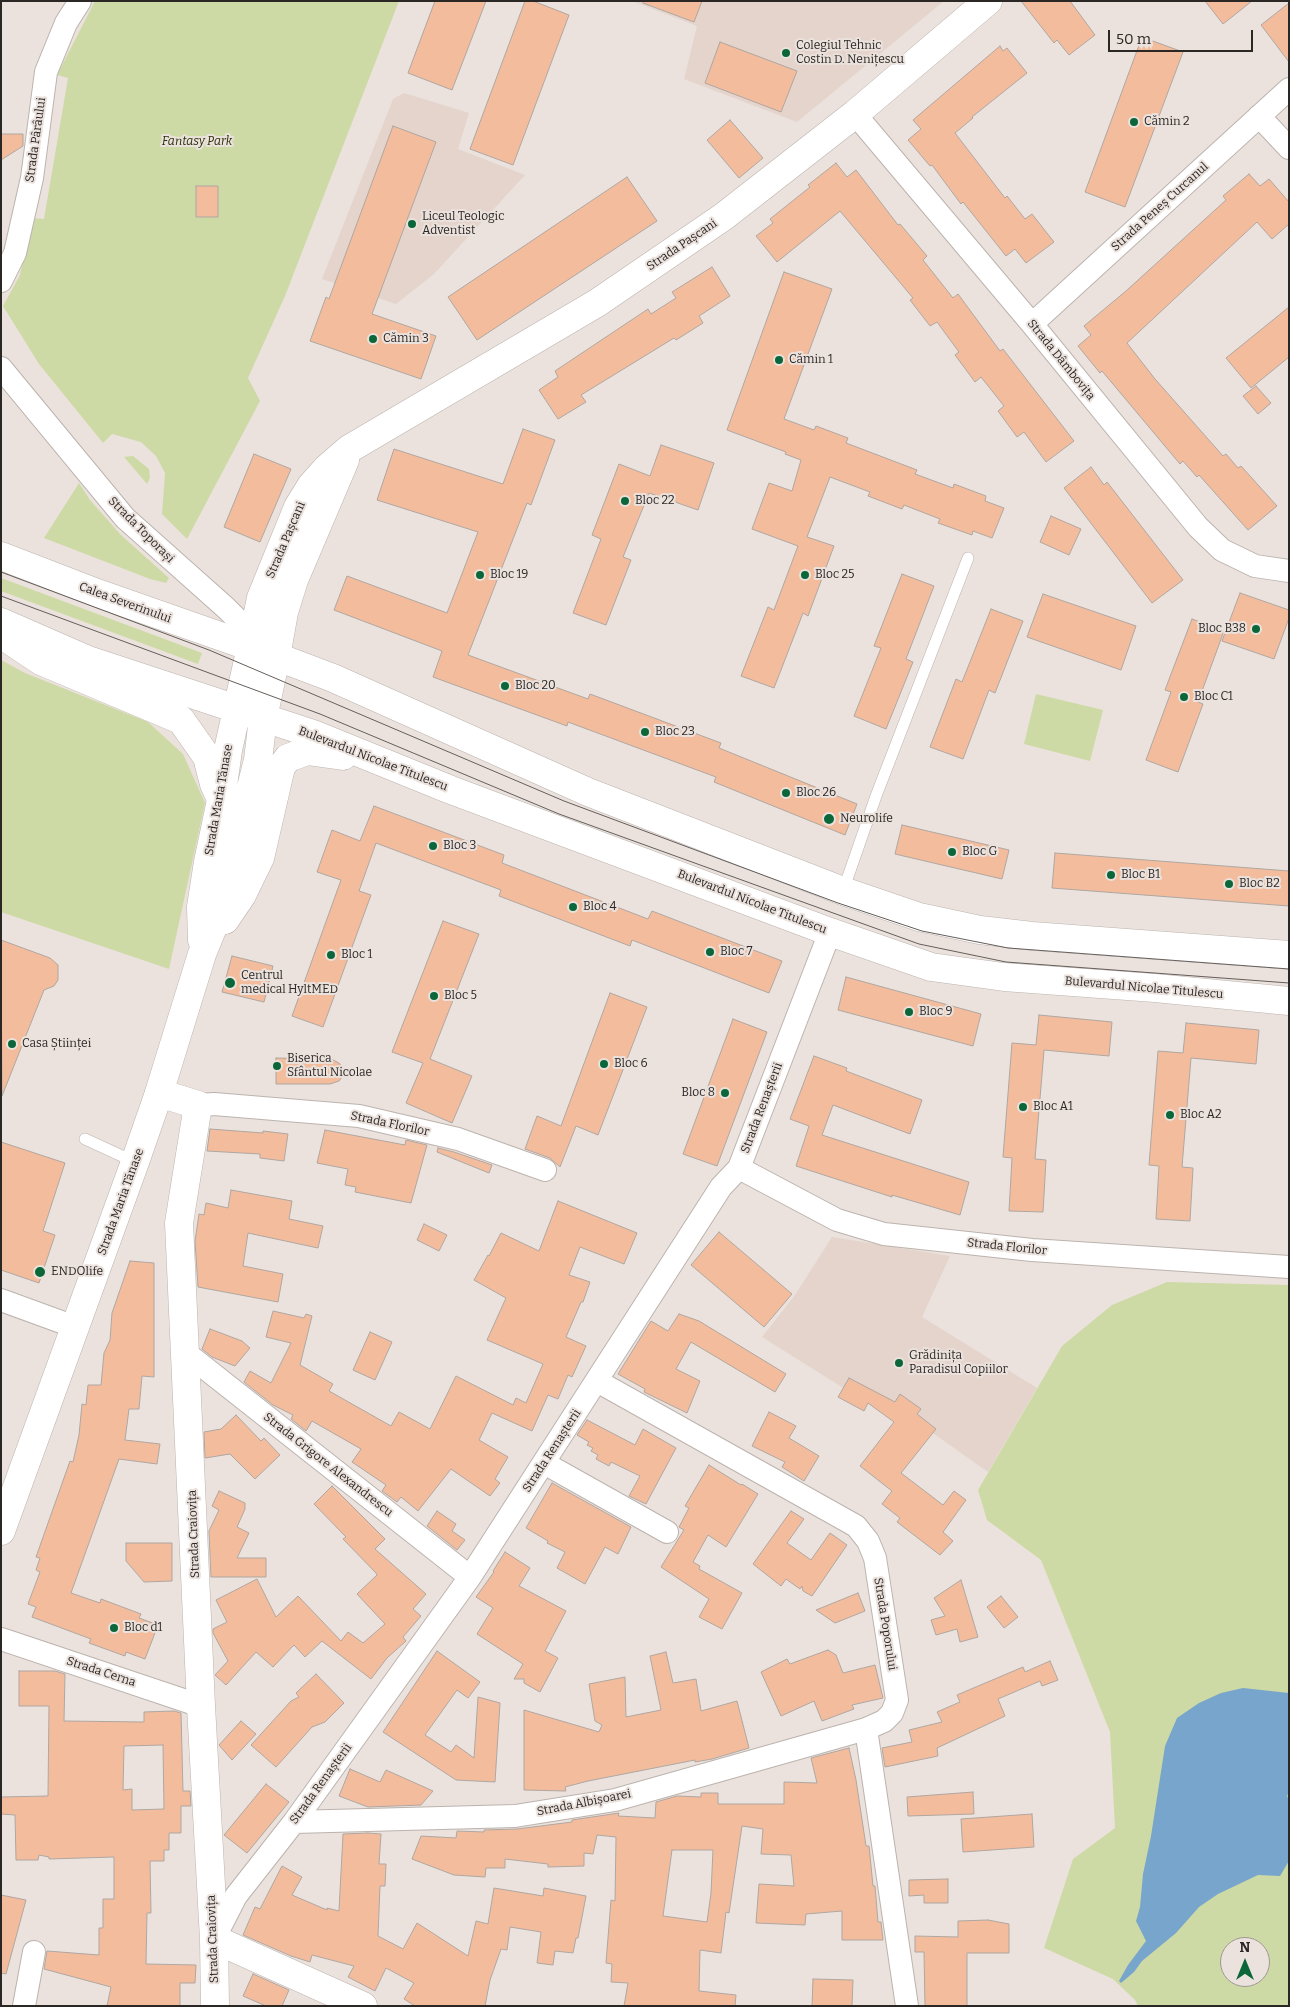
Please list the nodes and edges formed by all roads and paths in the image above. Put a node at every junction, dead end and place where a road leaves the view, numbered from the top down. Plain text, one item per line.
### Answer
1 (80, 1) edge
2 (988, 1) edge
3 (1289, 89) edge
4 (855, 114) junction
5 (1259, 116) junction
6 (1289, 148) edge
7 (1, 281) edge
8 (1032, 324) junction
9 (1, 368) edge
10 (349, 449) junction
11 (1, 556) edge
12 (968, 558) dead end
13 (1289, 570) edge
14 (1, 622) edge
15 (1, 633) edge
16 (252, 641) junction
17 (276, 657) junction
18 (237, 709) junction
19 (264, 718) junction
20 (377, 760) junction
21 (221, 800) junction
22 (843, 891) junction
23 (830, 932) junction
24 (202, 954) junction
25 (1289, 955) edge
26 (1289, 1001) edge
27 (159, 1093) junction
28 (198, 1104) junction
29 (85, 1139) dead end
30 (135, 1162) junction
31 (739, 1168) junction
32 (545, 1170) dead end
33 (1289, 1267) edge
34 (1, 1300) edge
35 (76, 1327) junction
36 (186, 1353) junction
37 (597, 1381) junction
38 (544, 1463) junction
39 (1, 1531) edge
40 (667, 1532) dead end
41 (470, 1577) junction
42 (1, 1639) edge
43 (201, 1706) junction
44 (866, 1729) junction
45 (294, 1822) junction
46 (214, 1939) junction
47 (34, 1952) dead end
48 (24, 2006) edge
49 (215, 2006) edge
50 (362, 2006) edge
51 (907, 2006) edge

1 - 7 street, Strada Pârâului
2 - 4 main road, Strada Pașcani
3 - 5 street, Strada Peneș Curcanul
4 - 8 street, Strada Dâmbovița
4 - 10 main road, Strada Pașcani
5 - 6 street
5 - 8 street, Strada Peneș Curcanul
8 - 13 street, Strada Dâmbovița
9 - 16 street, Strada Toporași
10 - 16 main road, Strada Pașcani
10 - 17 main road, Strada Pașcani
11 - 16 main road, Calea Severinului
12 - 22 lane
14 - 18 main road
15 - 21 main road
16 - 17 main road
16 - 18 main road, Strada Maria Tănase
17 - 19 main road, Strada Maria Tănase
17 - 22 main road
18 - 19 main road, Bulevardul Nicolae Titulescu
18 - 21 main road, Strada Maria Tănase
19 - 20 main road, Bulevardul Nicolae Titulescu
19 - 24 main road, Strada Maria Tănase
20 - 23 main road, Bulevardul Nicolae Titulescu
20 - 24 main road
21 - 24 main road, Strada Maria Tănase
22 - 25 main road
23 - 26 main road, Bulevardul Nicolae Titulescu
23 - 31 street, Strada Renașterii
24 - 27 main road, Strada Maria Tănase
27 - 28 main road
27 - 30 main road, Strada Maria Tănase
28 - 32 street, Strada Florilor
28 - 36 main road, Strada Craiovița
29 - 30 lane
30 - 35 main road, Strada Maria Tănase
31 - 33 street, Strada Florilor
31 - 37 street, Strada Renașterii
34 - 35 street
35 - 39 main road, Strada Maria Tănase
36 - 41 street, Strada Grigore Alexandrescu
36 - 43 main road, Strada Craiovița
37 - 38 street, Strada Renașterii
37 - 44 street, Strada Poporului
38 - 40 street
38 - 41 street, Strada Renașterii
41 - 45 street, Strada Renașterii
42 - 43 street, Strada Cerna
43 - 46 main road, Strada Craiovița
44 - 45 street, Strada Albișoarei
44 - 51 street
45 - 46 street, Strada Renașterii
46 - 49 main road, Strada Craiovița
46 - 50 main road
47 - 48 street

